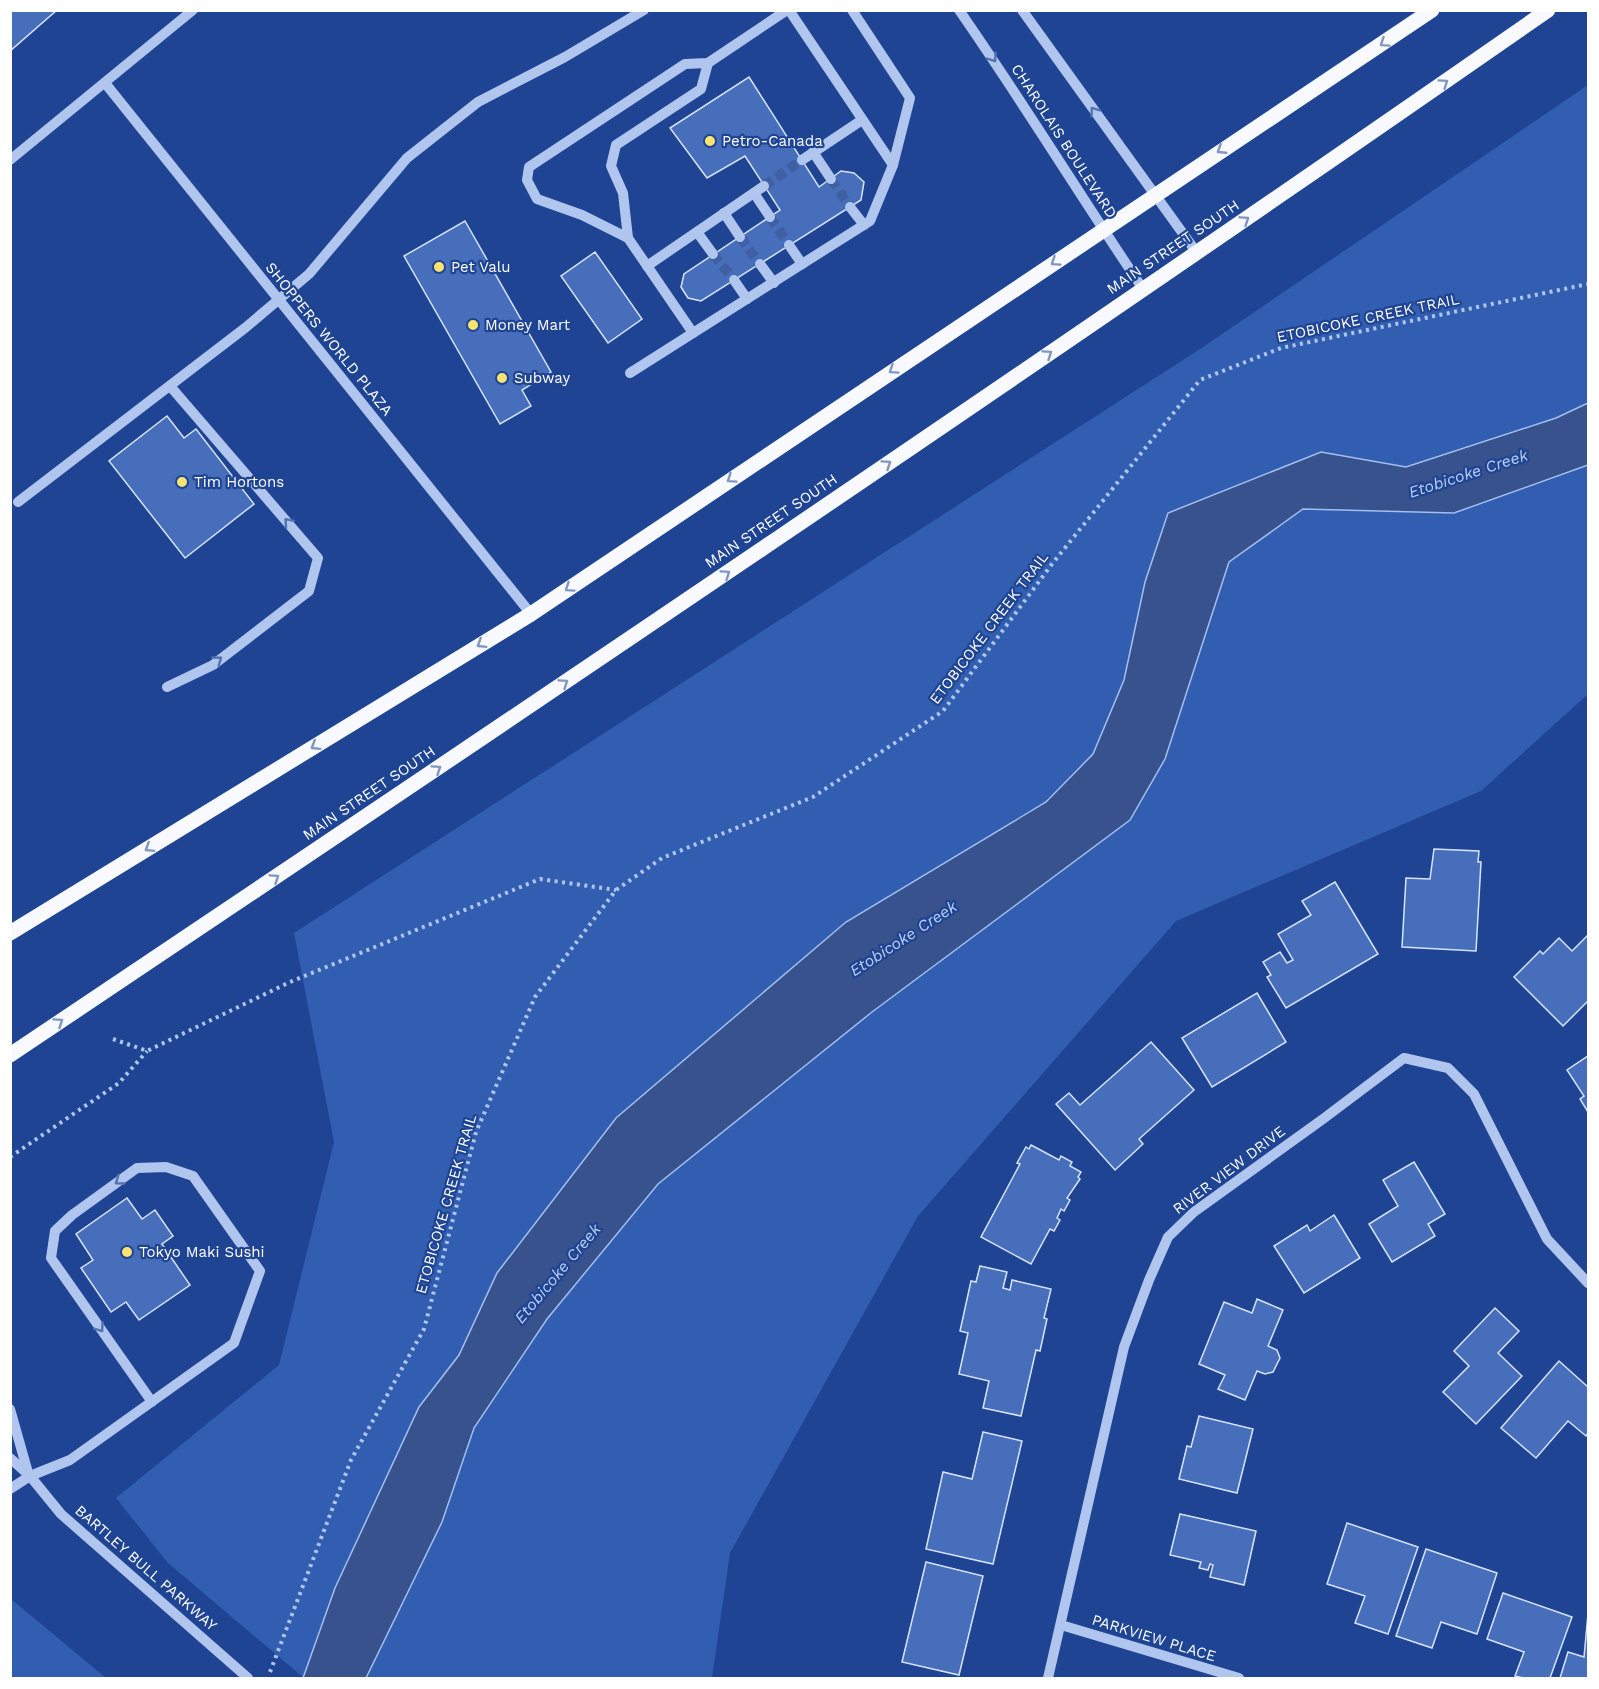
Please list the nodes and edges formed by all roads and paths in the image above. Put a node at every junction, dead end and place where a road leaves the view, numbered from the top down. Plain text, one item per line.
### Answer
1 (193, 10) edge
2 (644, 10) edge
3 (788, 10) edge
4 (852, 10) edge
5 (959, 10) edge
6 (1022, 10) edge
7 (1432, 10) edge
8 (1548, 10) edge
9 (708, 63) junction
10 (105, 83) junction
11 (862, 120) junction
12 (813, 152) junction
13 (10, 160) edge
14 (802, 160) tunnel mouth
15 (893, 165) junction
16 (831, 179) tunnel mouth
17 (764, 186) tunnel mouth
18 (754, 193) junction
19 (1155, 194) junction
20 (850, 207) tunnel mouth
21 (724, 213) junction
22 (770, 217) tunnel mouth
23 (864, 225) junction
24 (1103, 230) junction
25 (697, 232) junction
26 (740, 237) tunnel mouth
27 (628, 238) junction
28 (789, 245) tunnel mouth
29 (1197, 253) junction
30 (713, 254) tunnel mouth
31 (760, 264) tunnel mouth
32 (802, 264) junction
33 (647, 266) junction
34 (734, 280) tunnel mouth
35 (774, 283) junction
36 (1588, 284) edge
37 (1143, 289) junction
38 (747, 298) junction
39 (279, 300) junction
40 (693, 333) junction
41 (630, 373) dead end
42 (170, 386) junction
43 (18, 502) dead end
44 (531, 614) junction
45 (167, 687) dead end
46 (616, 890) junction
47 (10, 933) edge
48 (113, 1039) dead end
49 (147, 1051) junction
50 (10, 1055) edge
51 (10, 1157) edge
52 (1588, 1282) edge
53 (152, 1402) junction
54 (10, 1409) edge
55 (10, 1458) edge
56 (30, 1476) junction
57 (10, 1489) edge
58 (1061, 1625) junction
59 (248, 1678) edge
60 (267, 1678) edge
61 (1048, 1678) edge
62 (1239, 1678) edge

1 - 10 street
2 - 39 street
3 - 9 street
3 - 11 street
4 - 15 street
5 -> 24 street, CHAROLAIS BOULEVARD
19 -> 6 street
7 -> 19 main road
29 -> 8 main road, MAIN STREET SOUTH
9 - 27 street
9 - 27 street
10 - 13 street
10 - 39 street, SHOPPERS WORLD PLAZA
11 - 12 street
11 - 15 street
12 - 14 street
12 - 16 street
15 - 23 street
17 - 18 street
18 - 21 street
18 - 22 street
19 - 24 main road
19 - 29 street
20 - 23 street
21 - 25 street
21 - 26 street
23 - 32 street
24 - 37 street, CHAROLAIS BOULEVARD
24 -> 44 main road
25 - 30 street
25 - 33 street
27 - 33 street
28 - 32 street
29 - 37 main road, MAIN STREET SOUTH
31 - 35 street
32 - 35 street
33 - 40 street
34 - 38 street
35 - 38 street
36 - 46 path, ETOBICOKE CREEK TRAIL
50 -> 37 main road, MAIN STREET SOUTH
38 - 40 street
39 - 42 street
39 - 44 street, SHOPPERS WORLD PLAZA
40 - 41 street
42 - 43 street
45 -> 42 street
44 -> 47 main road
46 - 49 path
46 - 60 path, ETOBICOKE CREEK TRAIL
48 - 49 path
49 - 51 path
52 - 58 street, RIVER VIEW DRIVE
53 -> 53 street
53 - 56 street
54 - 56 street, BARTLEY BULL PARKWAY
55 - 56 street, BARTLEY BULL PARKWAY
56 - 57 street
56 - 59 street, BARTLEY BULL PARKWAY
58 - 61 street, RIVER VIEW DRIVE
58 - 62 street, PARKVIEW PLACE

